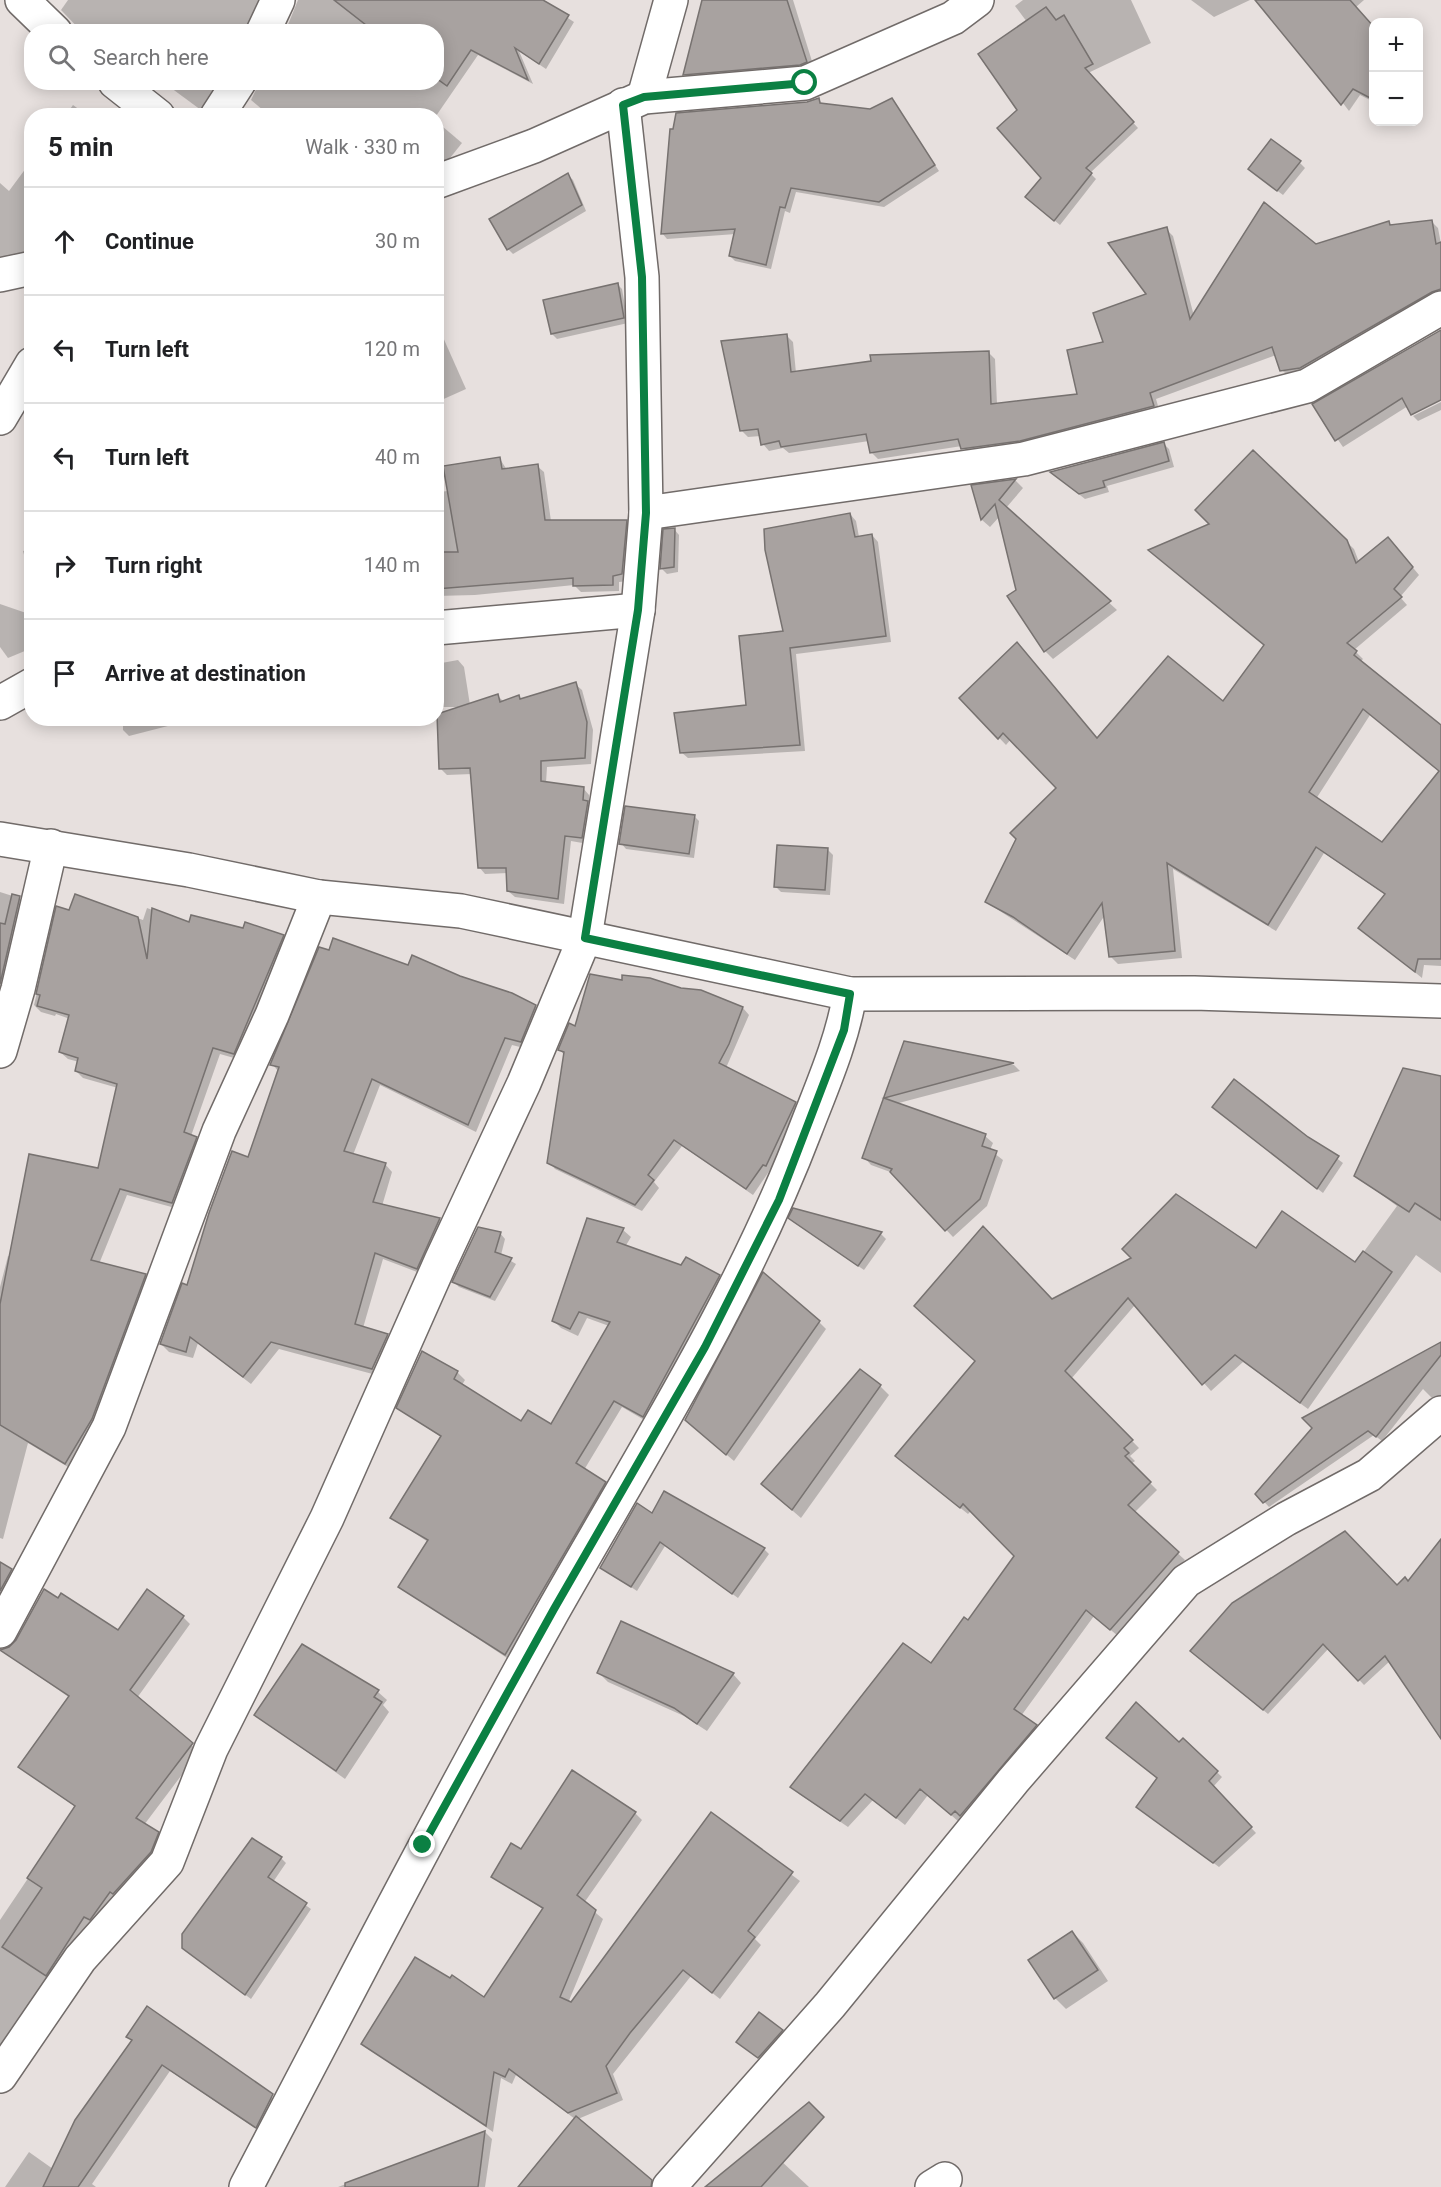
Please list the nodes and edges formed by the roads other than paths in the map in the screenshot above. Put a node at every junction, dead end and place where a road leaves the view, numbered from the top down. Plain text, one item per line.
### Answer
1 (22, 0) edge
2 (278, 0) edge
3 (671, 0) edge
4 (977, 0) edge
5 (48, 24) edge
6 (267, 24) edge
7 (125, 90) edge
8 (233, 90) edge
9 (633, 101) junction
10 (148, 108) edge
11 (223, 108) edge
12 (444, 179) edge
13 (24, 270) edge
14 (0, 275) edge
15 (1441, 308) edge
16 (24, 378) edge
17 (0, 418) edge
18 (646, 513) junction
19 (638, 610) junction
20 (444, 626) edge
21 (24, 690) edge
22 (0, 703) edge
23 (0, 839) edge
24 (51, 846) junction
25 (319, 897) junction
26 (585, 938) junction
27 (850, 994) junction
28 (1441, 1001) edge
29 (0, 1051) edge
30 (1441, 1413) edge
31 (0, 1631) edge
32 (0, 2076) edge
33 (246, 2187) edge
34 (669, 2187) edge

1 - 5 street
2 - 6 street
3 - 9 street
4 - 9 street
7 - 10 street
8 - 11 street
9 - 12 street
9 - 18 street
13 - 14 street
15 - 18 street
16 - 17 street
18 - 19 street
19 - 20 street
19 - 26 street
21 - 22 street
23 - 24 street
24 - 25 street
24 - 29 street
25 - 26 street
25 - 31 street
26 - 27 street
26 - 32 street
27 - 28 street
27 - 33 street
30 - 34 street

